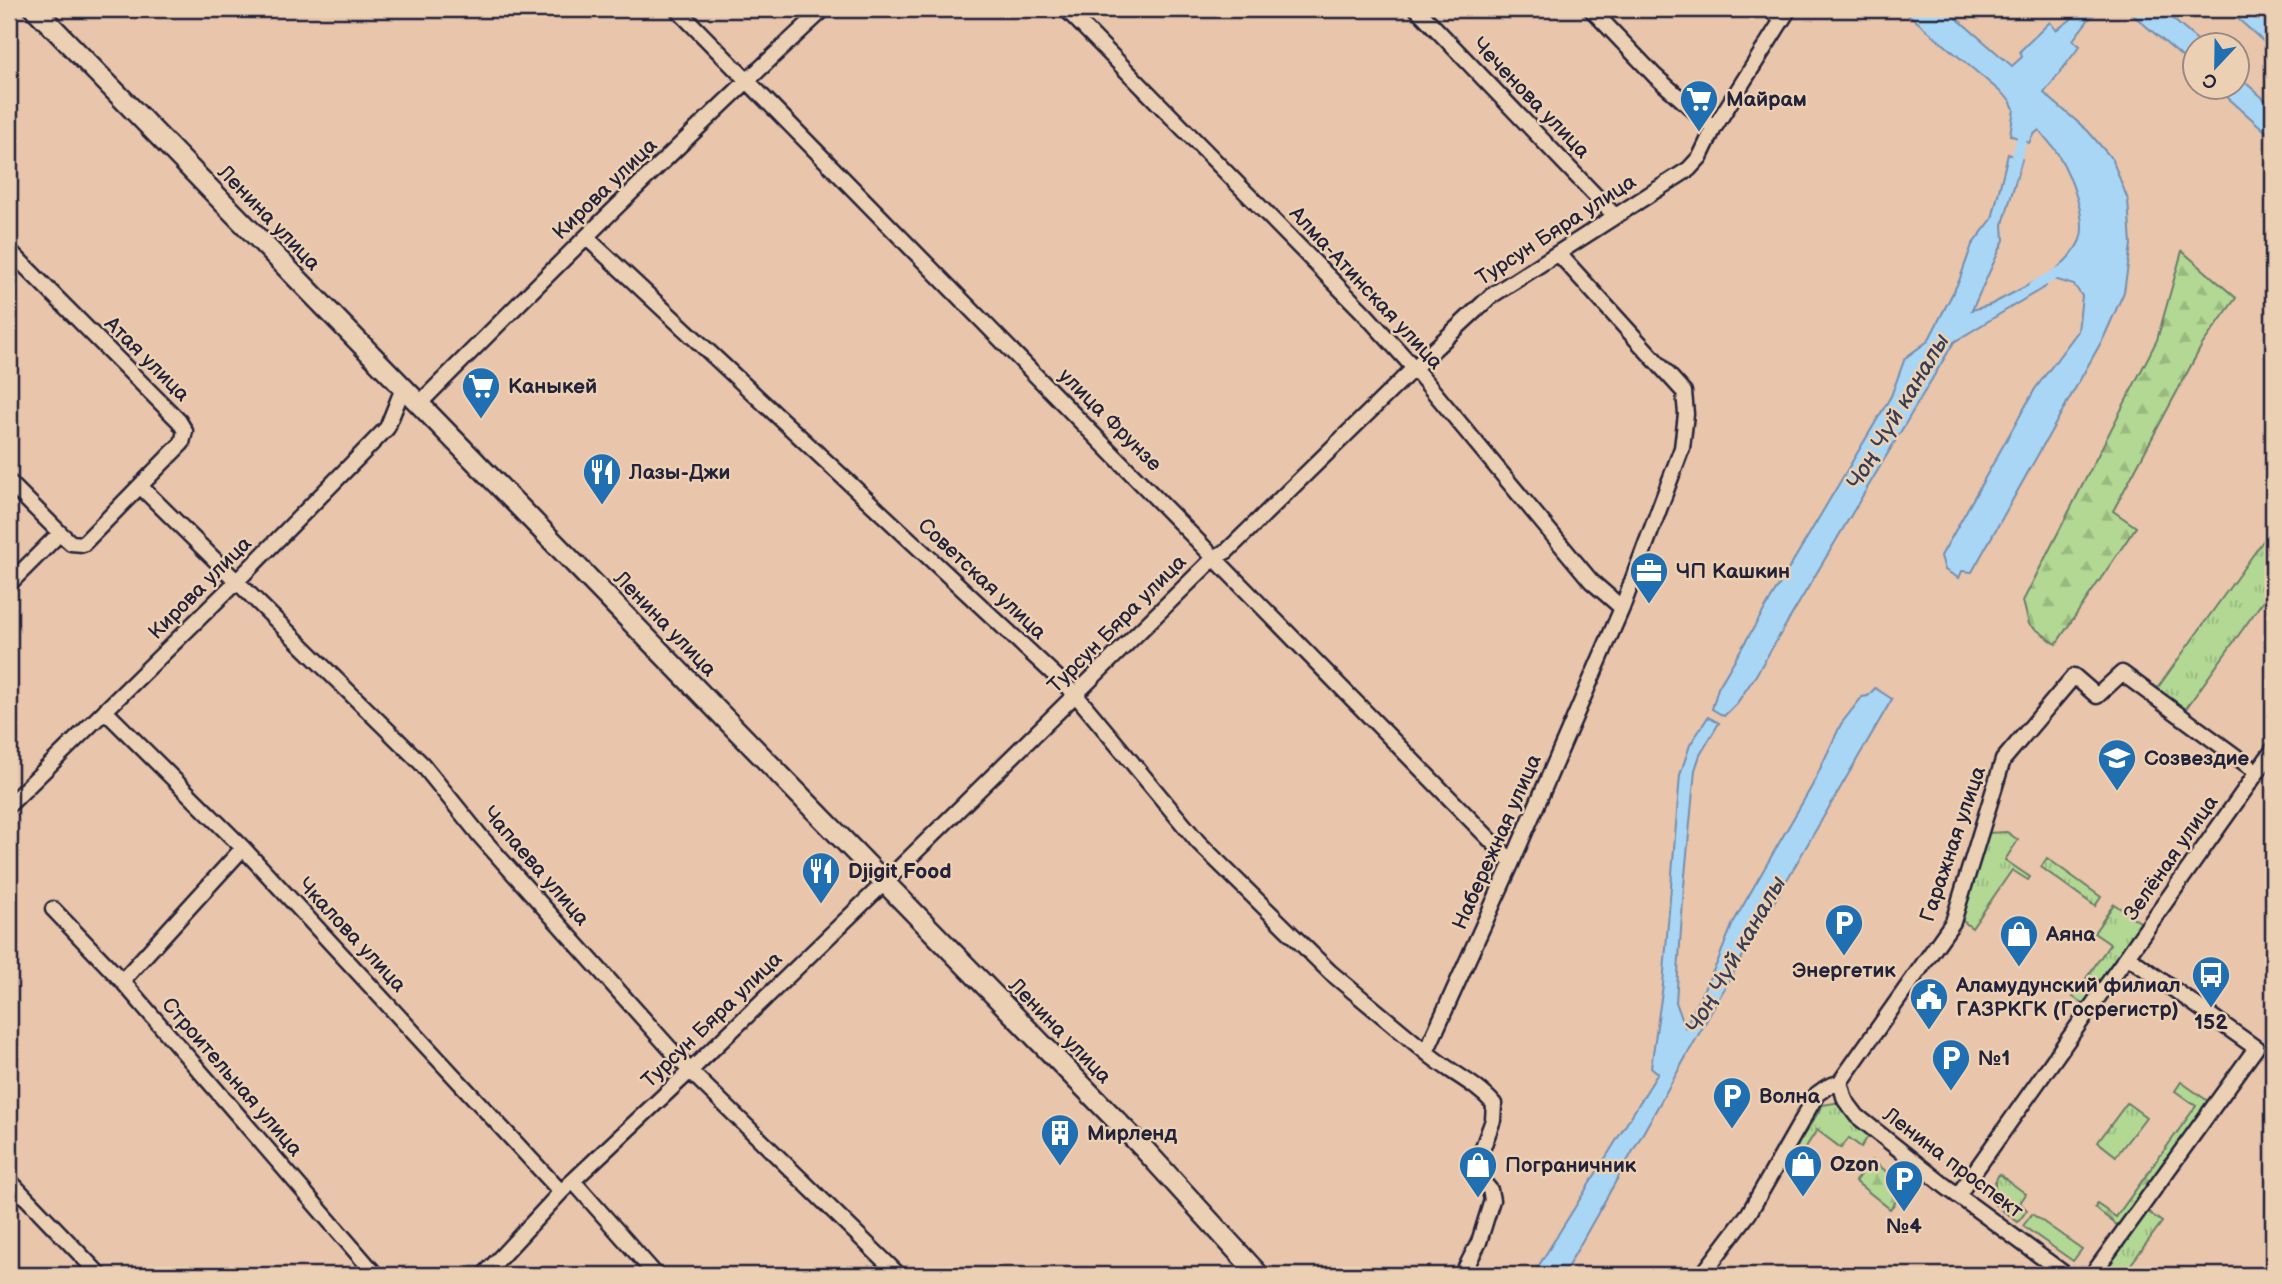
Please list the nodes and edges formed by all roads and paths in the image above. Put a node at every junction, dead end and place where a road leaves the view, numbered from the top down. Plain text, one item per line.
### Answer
1 (35, 9) edge
2 (677, 9) edge
3 (824, 9) edge
4 (1066, 9) edge
5 (1417, 9) edge
6 (1591, 9) edge
7 (1769, 9) edge
8 (1785, 15) edge
9 (746, 81) junction
10 (1714, 128) junction
11 (1615, 216) junction
12 (586, 237) junction
13 (9, 250) edge
14 (1558, 253) junction
15 (1414, 368) junction
16 (403, 387) junction
17 (419, 404) junction
18 (9, 482) edge
19 (141, 487) junction
20 (60, 533) junction
21 (1214, 557) junction
22 (237, 581) junction
23 (9, 584) edge
24 (1622, 608) junction
25 (1075, 694) junction
26 (106, 712) junction
27 (2273, 750) edge
28 (2257, 772) junction
29 (9, 805) edge
30 (243, 848) junction
31 (1512, 862) junction
32 (884, 883) junction
33 (53, 909) dead end
34 (2127, 956) junction
35 (122, 981) junction
36 (1426, 1052) junction
37 (690, 1071) junction
38 (1833, 1084) junction
39 (9, 1180) edge
40 (573, 1181) junction
41 (561, 1192) junction
42 (1958, 1195) junction
43 (100, 1275) edge
44 (376, 1275) edge
45 (484, 1275) edge
46 (656, 1275) edge
47 (899, 1275) edge
48 (1259, 1275) edge
49 (1462, 1275) edge
50 (1702, 1275) edge
51 (2066, 1275) edge
52 (2092, 1275) edge

1 - 16 main road, Ленина улица
2 - 9 street, улица Фрунзе
3 - 9 street, Кирова улица
4 - 15 street, Алма-Атинская улица
5 - 11 street, Чеченова улица
6 - 10 street
7 - 8 street
8 - 10 street, Турсун Бяра улица
9 - 12 street, Кирова улица
9 - 21 street, улица Фрунзе
10 - 11 street, Турсун Бяра улица
11 - 14 street, Турсун Бяра улица
12 - 17 street, Кирова улица
12 - 25 street, Советская улица
13 - 19 street, Атая улица
14 - 15 street, Турсун Бяра улица
14 - 24 street, Набережная улица
15 - 21 street, Турсун Бяра улица
15 - 24 street, Алма-Атинская улица
16 - 17 main road, Ленина улица
16 - 22 street, Кирова улица
17 - 32 main road, Ленина улица
18 - 20 street
19 - 20 street, Атая улица
19 - 22 street, Чапаева улица
20 - 23 street
21 - 25 street, Турсун Бяра улица
21 - 31 street, улица Фрунзе
22 - 26 street, Кирова улица
22 - 37 street, Чапаева улица
24 - 31 street, Набережная улица
25 - 32 street, Турсун Бяра улица
25 - 36 street, Советская улица
26 - 29 street, Кирова улица
26 - 30 street, Чкалова улица
27 - 28 street, Зелёная улица
28 - 34 street, Зелёная улица
28 - 38 street, Гаражная улица
30 - 35 street
30 - 41 street, Чкалова улица
31 - 36 street, Набережная улица
32 - 37 street, Турсун Бяра улица
32 - 48 main road, Ленина улица
33 - 35 street, Строительная улица
34 - 42 street, Зелёная улица
34 - 52 street
35 - 44 street, Строительная улица
36 - 49 street
37 - 40 street, Турсун Бяра улица
37 - 47 street, Чапаева улица
38 - 42 street, Ленина проспект
38 - 50 street, Гаражная улица
39 - 43 street
40 - 41 street, Турсун Бяра улица
40 - 46 street
41 - 45 street, Турсун Бяра улица
42 - 51 street, Ленина проспект

